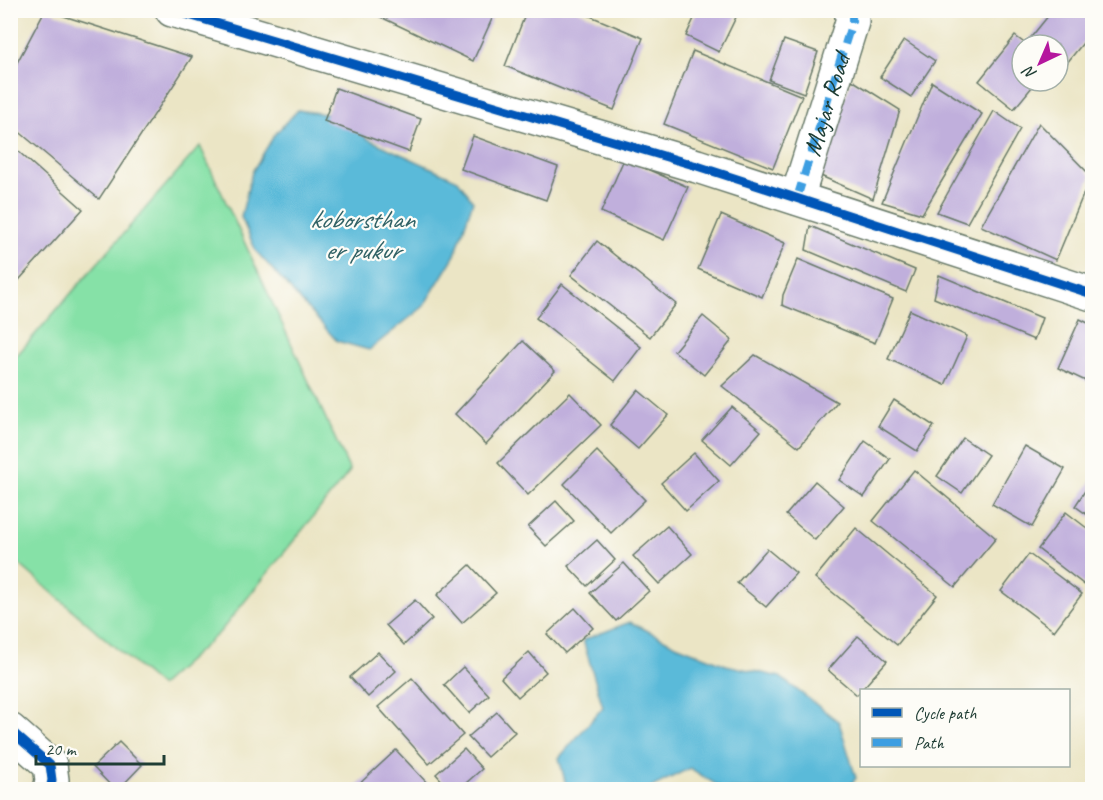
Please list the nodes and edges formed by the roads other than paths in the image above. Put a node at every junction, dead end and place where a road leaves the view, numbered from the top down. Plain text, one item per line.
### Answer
1 (172, 10) edge
2 (852, 10) edge
3 (797, 198) junction
4 (1092, 294) edge
5 (10, 730) edge
6 (50, 789) edge

1 - 3 street
2 - 3 street, Majar Road
3 - 4 street
5 - 6 street

